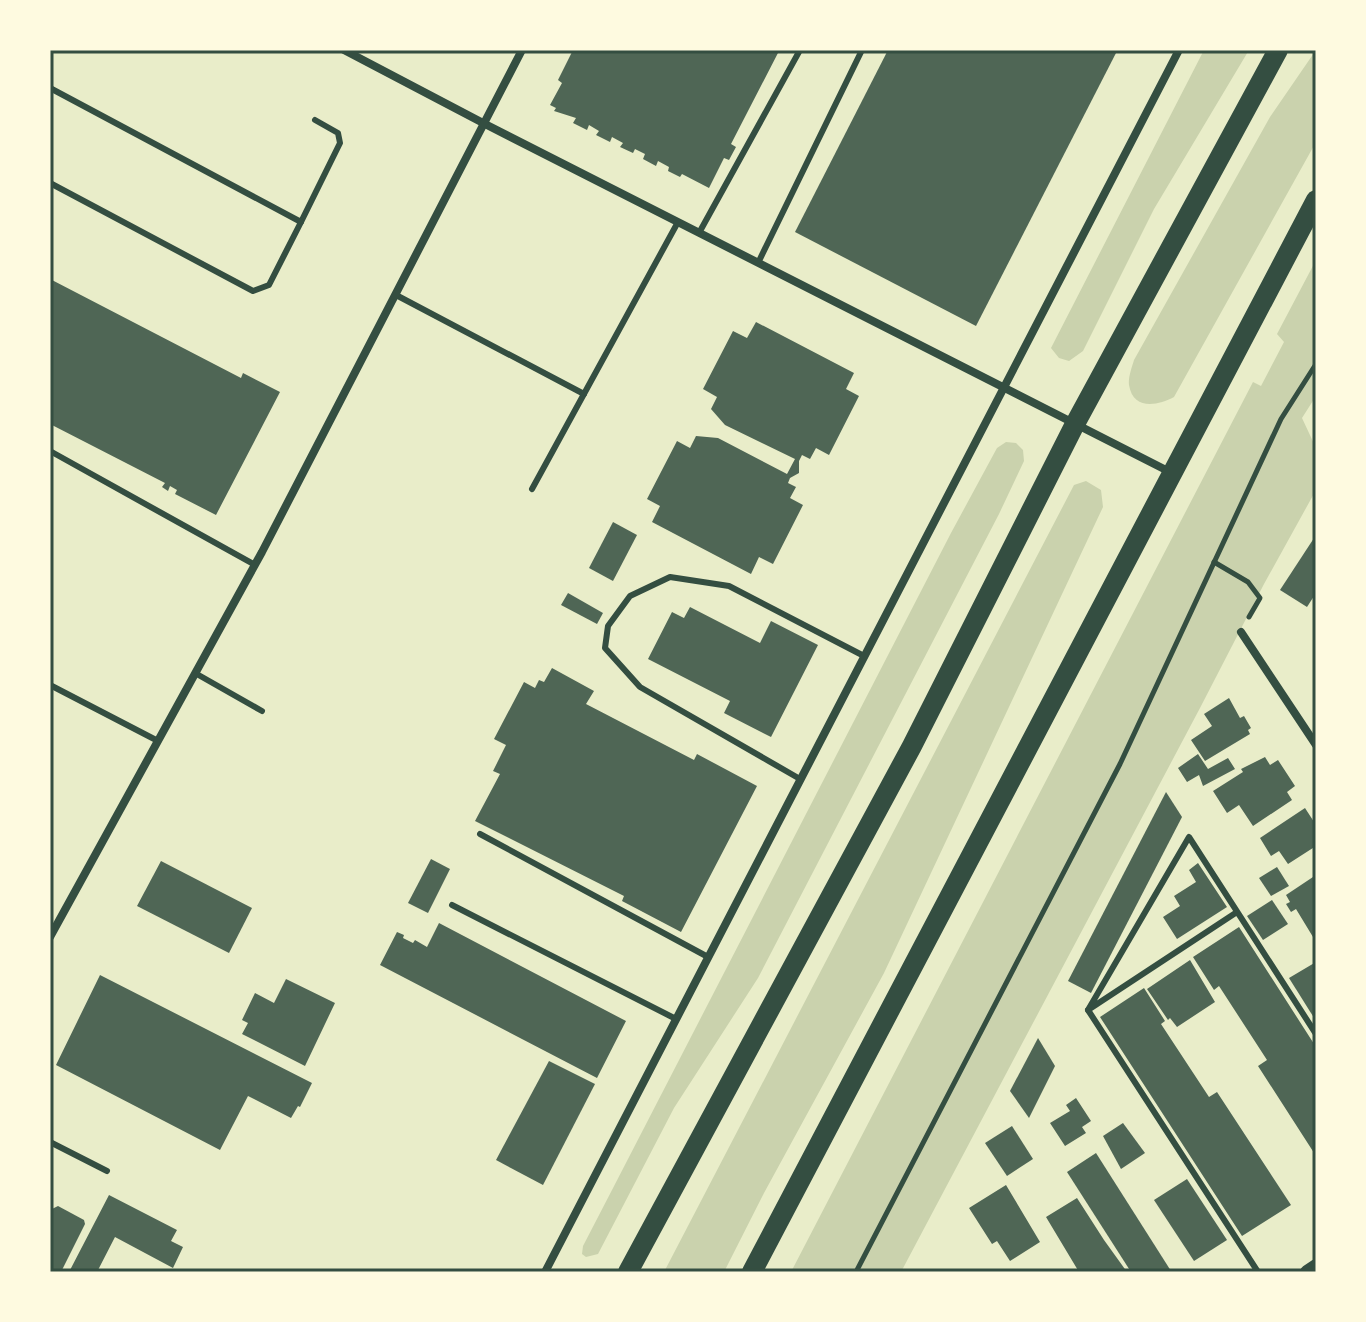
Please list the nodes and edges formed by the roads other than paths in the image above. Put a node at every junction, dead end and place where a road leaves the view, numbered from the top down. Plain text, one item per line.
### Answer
1 (344, 50) edge
2 (522, 50) edge
3 (800, 50) edge
4 (862, 50) edge
5 (1179, 50) edge
6 (1278, 50) edge
7 (50, 88) edge
8 (315, 120) dead end
9 (485, 124) junction
10 (50, 183) edge
11 (1316, 200) edge
12 (301, 222) junction
13 (678, 222) junction
14 (699, 233) junction
15 (758, 263) junction
16 (396, 295) junction
17 (1004, 387) junction
18 (584, 394) junction
19 (1075, 424) junction
20 (50, 451) edge
21 (1174, 473) junction
22 (532, 489) dead end
23 (255, 565) junction
24 (1241, 632) road end
25 (864, 656) junction
26 (195, 673) junction
27 (50, 685) edge
28 (262, 711) dead end
29 (158, 741) junction
30 (1316, 745) edge
31 (800, 779) junction
32 (480, 834) dead end
33 (452, 905) dead end
34 (1237, 912) junction
35 (50, 937) edge
36 (708, 957) junction
37 (1088, 1010) junction
38 (676, 1019) junction
39 (1316, 1034) edge
40 (50, 1142) edge
41 (107, 1171) dead end
42 (1316, 1266) edge
43 (546, 1270) edge
44 (557, 1272) edge
45 (628, 1272) edge
46 (752, 1272) edge
47 (1258, 1272) edge
48 (1307, 1272) edge

1 - 9 street
2 - 9 street
3 - 14 lane
4 - 15 lane
5 - 17 street
6 - 19 main road
7 - 12 lane
8 - 12 lane
9 - 13 street
9 - 16 street
10 - 12 lane
11 - 21 main road
13 - 14 street
13 - 18 lane
14 - 15 street
15 - 17 street
16 - 18 lane
16 - 23 street
17 - 19 street
17 - 25 street
18 - 22 lane
19 - 21 street
19 - 45 main road
20 - 23 lane
21 - 46 main road
23 - 26 street
24 - 30 street
25 - 31 street
25 - 31 lane
26 - 28 lane
26 - 29 street
27 - 29 lane
29 - 35 street
31 - 36 street
32 - 36 lane
33 - 38 lane
34 - 37 lane
34 - 37 lane
34 - 39 lane
36 - 38 street
37 - 47 lane
38 - 43 street
40 - 41 lane
42 - 48 street
43 - 44 street

